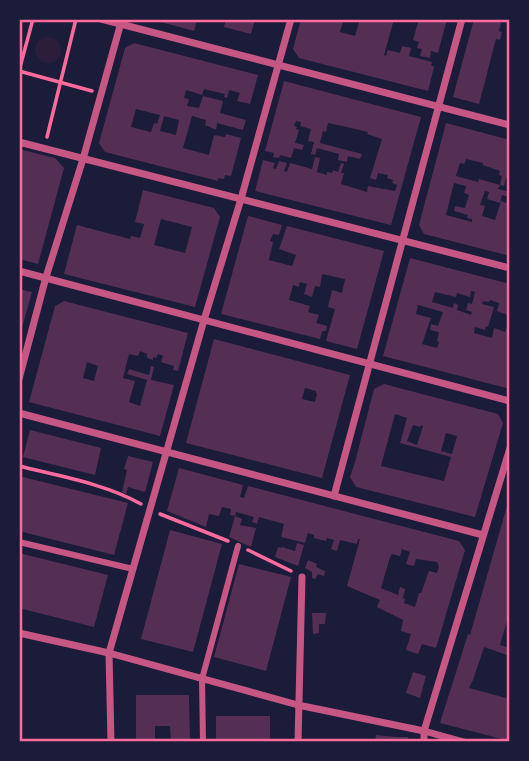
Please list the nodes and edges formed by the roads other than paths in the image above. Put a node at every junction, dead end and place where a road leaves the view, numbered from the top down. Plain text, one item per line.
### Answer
1 (101, 19) edge
2 (291, 19) edge
3 (461, 19) edge
4 (121, 22) edge
5 (279, 65) junction
6 (438, 106) junction
7 (510, 125) edge
8 (19, 142) edge
9 (83, 159) junction
10 (241, 199) junction
11 (402, 240) junction
12 (510, 268) edge
13 (19, 271) edge
14 (46, 277) junction
15 (204, 320) junction
16 (369, 364) junction
17 (19, 379) edge
18 (510, 401) edge
19 (19, 413) edge
20 (510, 448) edge
21 (166, 452) junction
22 (334, 496) junction
23 (483, 535) junction
24 (19, 542) edge
25 (239, 545) dead end
26 (133, 569) junction
27 (302, 577) dead end
28 (19, 633) edge
29 (109, 653) junction
30 (202, 679) junction
31 (298, 705) junction
32 (424, 731) junction
33 (111, 742) edge
34 (203, 742) edge
35 (298, 742) edge
36 (424, 742) edge
37 (464, 742) edge

1 - 4 street
2 - 5 street
3 - 6 street
4 - 5 street
4 - 9 street
5 - 6 street
5 - 10 street
6 - 7 street
6 - 11 street
8 - 9 street
9 - 10 street
9 - 14 street
10 - 11 street
10 - 15 street
11 - 12 street
11 - 16 street
13 - 14 street
14 - 15 street
14 - 17 street
15 - 16 street
15 - 21 street
16 - 18 street
16 - 22 street
19 - 21 street
20 - 23 street
21 - 22 street
21 - 26 street
22 - 23 street
23 - 32 street
24 - 26 street
25 - 30 street
26 - 29 street
27 - 31 street
28 - 29 street
29 - 30 street
29 - 33 street
30 - 31 street
30 - 34 street
31 - 32 street
31 - 35 street
32 - 36 street
32 - 37 street

